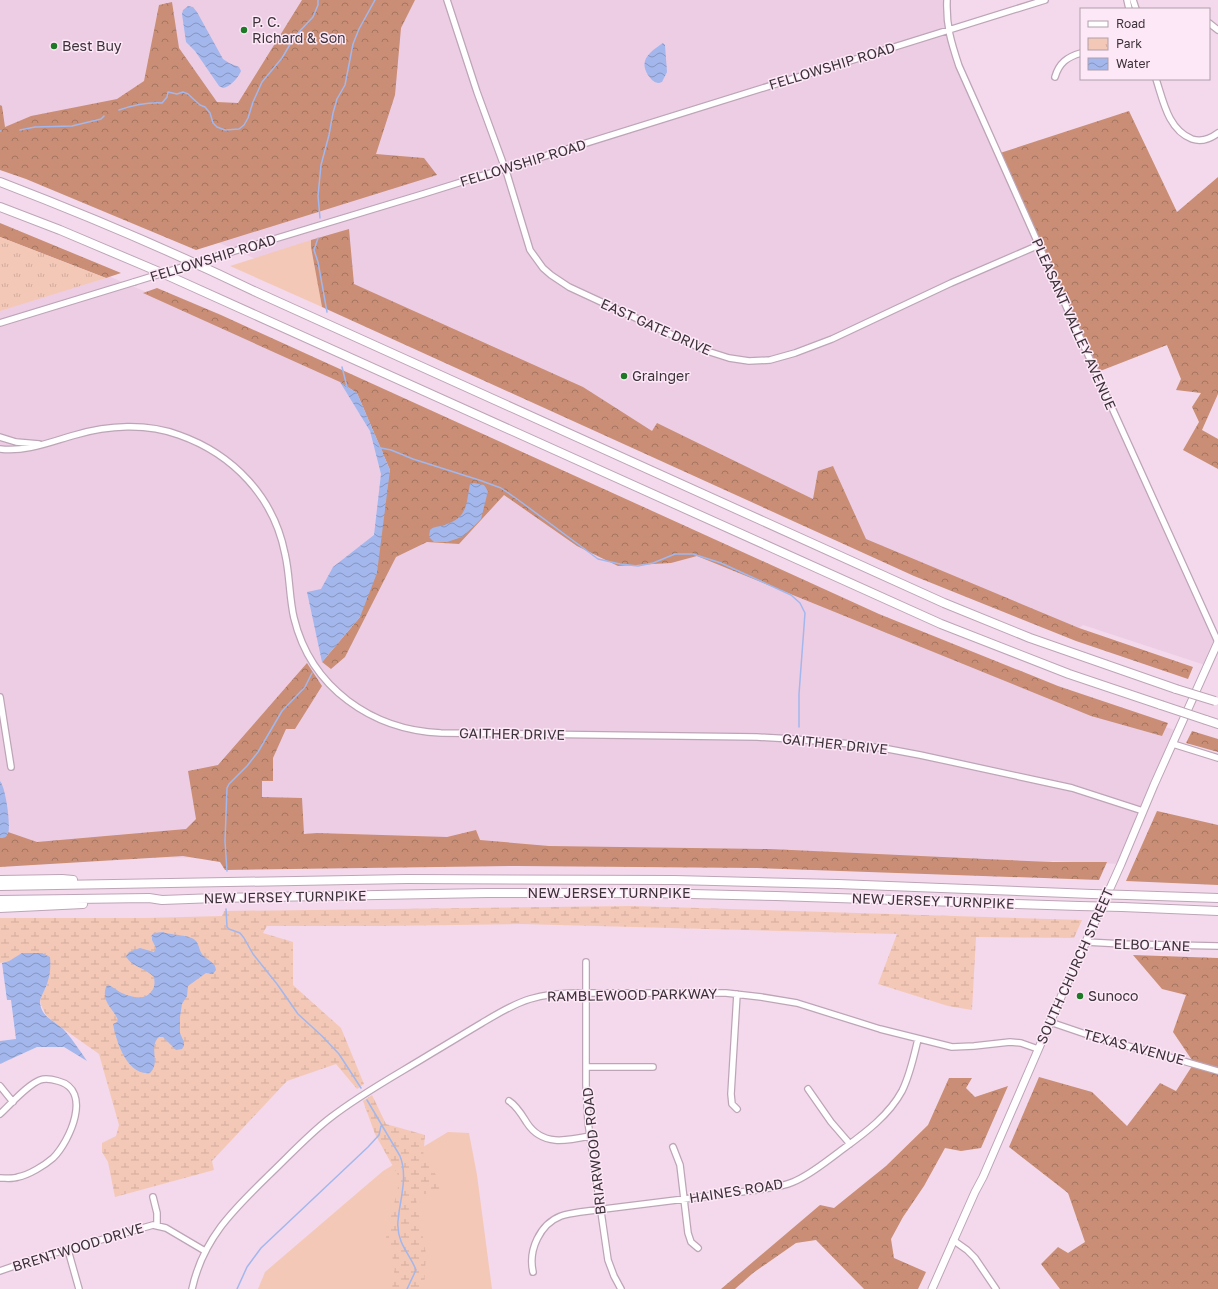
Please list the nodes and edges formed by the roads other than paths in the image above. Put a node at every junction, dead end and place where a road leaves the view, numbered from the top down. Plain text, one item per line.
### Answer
1 (447, 0) edge
2 (947, 0) edge
3 (1045, 0) edge
4 (1210, 24) edge
5 (948, 30) junction
6 (1218, 30) edge
7 (1080, 53) edge
8 (1055, 77) dead end
9 (1156, 80) edge
10 (1218, 133) edge
11 (505, 168) junction
12 (0, 182) edge
13 (0, 207) edge
14 (1039, 245) junction
15 (0, 323) edge
16 (0, 437) edge
17 (46, 444) junction
18 (0, 448) edge
19 (1218, 642) edge
20 (0, 697) edge
21 (1216, 701) edge
22 (1218, 724) edge
23 (1173, 744) junction
24 (1218, 758) edge
25 (12, 767) dead end
26 (1143, 811) junction
27 (0, 880) edge
28 (116, 884) junction
29 (0, 886) edge
30 (1218, 898) edge
31 (0, 900) edge
32 (162, 900) junction
33 (0, 908) edge
34 (1218, 911) edge
35 (1086, 942) junction
36 (1218, 946) edge
37 (586, 962) dead end
38 (586, 993) junction
39 (737, 994) junction
40 (1050, 1022) junction
41 (918, 1039) junction
42 (1038, 1049) junction
43 (586, 1067) junction
44 (653, 1067) dead end
45 (1218, 1071) edge
46 (0, 1086) edge
47 (808, 1089) dead end
48 (509, 1101) dead end
49 (13, 1102) junction
50 (737, 1109) dead end
51 (0, 1114) edge
52 (590, 1136) junction
53 (850, 1144) junction
54 (673, 1147) dead end
55 (0, 1178) edge
56 (153, 1197) dead end
57 (684, 1199) junction
58 (600, 1210) junction
59 (157, 1226) junction
60 (953, 1240) junction
61 (698, 1248) dead end
62 (68, 1250) junction
63 (205, 1251) junction
64 (0, 1271) edge
65 (533, 1272) dead end
66 (79, 1289) edge
67 (192, 1289) edge
68 (621, 1289) edge
69 (932, 1289) edge
70 (996, 1289) edge

1 - 11 street, EAST GATE DRIVE
2 - 5 street, PLEASANT VALLEY AVENUE
3 - 5 street, FELLOWSHIP ROAD
4 - 6 street
5 - 11 street, FELLOWSHIP ROAD
5 - 14 street, PLEASANT VALLEY AVENUE
7 - 8 street
9 - 10 street
11 - 14 street, EAST GATE DRIVE
11 - 15 street, FELLOWSHIP ROAD, bridge
12 - 21 highway, bridge
13 - 22 highway, bridge
14 - 19 street, PLEASANT VALLEY AVENUE
16 - 17 street, GAITHER DRIVE
17 - 18 street, GAITHER DRIVE
17 - 26 street, GAITHER DRIVE
19 - 23 main road, SOUTH CHURCH STREET
20 - 25 street
23 - 24 street
23 - 26 main road, SOUTH CHURCH STREET
26 - 35 main road, SOUTH CHURCH STREET
27 - 28 highway
28 - 29 highway, NEW JERSEY TURNPIKE
28 - 30 highway, NEW JERSEY TURNPIKE, bridge
31 - 32 highway, NEW JERSEY TURNPIKE
32 - 33 highway
32 - 34 highway, NEW JERSEY TURNPIKE, bridge
35 - 36 street, ELBO LANE
35 - 40 main road, SOUTH CHURCH STREET
37 - 38 street, BRIARWOOD ROAD
38 - 39 street, RAMBLEWOOD PARKWAY
38 - 43 street, BRIARWOOD ROAD
38 - 63 street, RAMBLEWOOD PARKWAY
39 - 41 street, RAMBLEWOOD PARKWAY
39 - 50 street
40 - 42 main road, SOUTH CHURCH STREET
40 - 45 street, TEXAS AVENUE
41 - 42 street, RAMBLEWOOD PARKWAY
41 - 53 street, HAINES ROAD
42 - 60 main road, SOUTH CHURCH STREET
43 - 44 street
43 - 52 street, BRIARWOOD ROAD
46 - 49 street
47 - 53 street
48 - 52 street
49 - 51 street
49 - 55 street
52 - 58 street, BRIARWOOD ROAD
53 - 57 street, HAINES ROAD
54 - 57 street
56 - 59 street
57 - 58 street, HAINES ROAD
57 - 61 street
58 - 65 street, HAINES ROAD
58 - 68 street, BRIARWOOD ROAD
59 - 62 street, BRENTWOOD DRIVE
59 - 63 street
60 - 69 main road, SOUTH CHURCH STREET
60 - 70 street
62 - 64 street, BRENTWOOD DRIVE
62 - 66 street
63 - 67 street, RAMBLEWOOD PARKWAY

